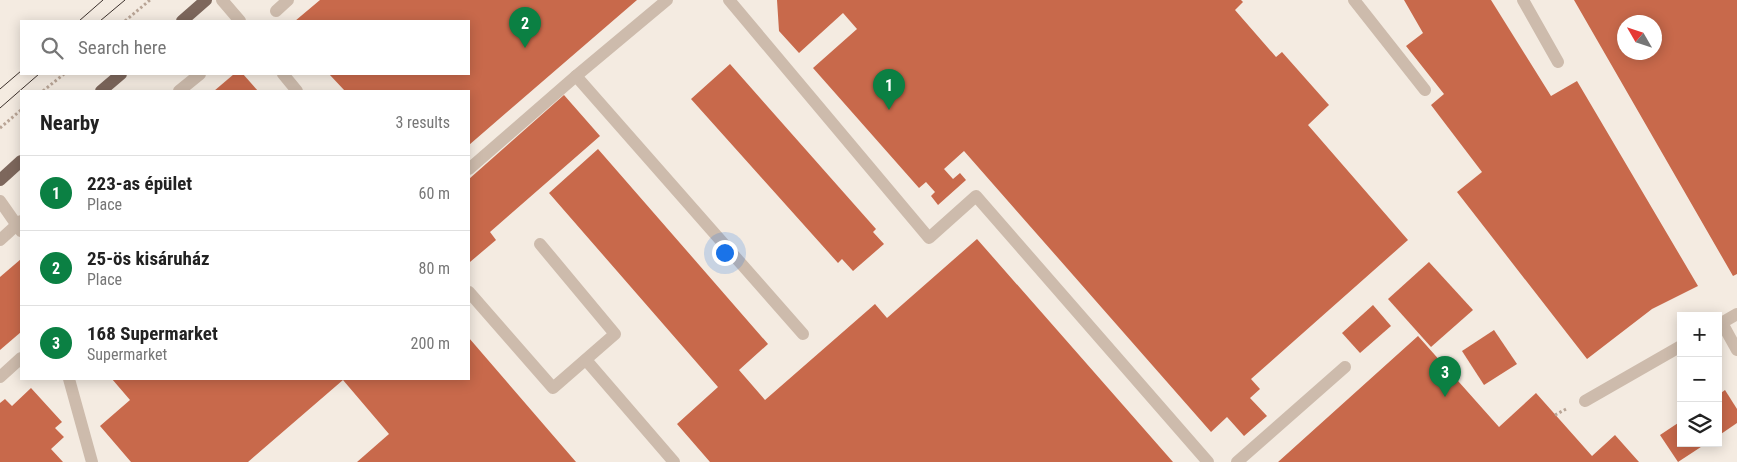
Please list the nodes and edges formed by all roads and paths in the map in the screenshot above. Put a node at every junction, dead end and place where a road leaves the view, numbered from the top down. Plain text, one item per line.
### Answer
1 (150, 0) edge
2 (206, 0) edge
3 (222, 0) edge
4 (288, 0) edge
5 (667, 0) edge
6 (729, 0) edge
7 (1354, 0) edge
8 (1523, 0) edge
9 (276, 11) dead end
10 (126, 20) edge
11 (183, 20) edge
12 (239, 20) edge
13 (1558, 62) dead end
14 (63, 75) edge
15 (121, 75) edge
16 (199, 75) edge
17 (284, 75) edge
18 (576, 76) junction
19 (44, 90) edge
20 (102, 90) edge
21 (180, 90) edge
22 (296, 90) edge
23 (1425, 90) dead end
24 (20, 111) edge
25 (0, 128) edge
26 (20, 162) edge
27 (470, 169) edge
28 (0, 180) edge
29 (0, 201) edge
30 (20, 226) edge
31 (0, 240) edge
32 (540, 244) dead end
33 (470, 293) edge
34 (1737, 314) edge
35 (1722, 323) edge
36 (1722, 327) edge
37 (803, 334) dead end
38 (1677, 348) edge
39 (1737, 350) edge
40 (20, 359) edge
41 (586, 360) junction
42 (1345, 367) dead end
43 (0, 377) edge
44 (68, 380) edge
45 (1585, 401) dead end
46 (92, 462) edge
47 (674, 462) edge
48 (1208, 462) edge
49 (1237, 462) edge

1 - 10 path
2 - 11 main road
3 - 12 lane
4 - 9 lane
5 - 18 lane
6 - 48 lane
7 - 23 lane
8 - 13 lane
14 - 19 path
15 - 20 main road
16 - 21 lane
17 - 22 lane
18 - 27 lane
18 - 37 lane
24 - 25 path
26 - 28 main road
29 - 30 lane
30 - 31 lane
32 - 41 lane
33 - 41 lane
34 - 35 lane
36 - 39 lane
38 - 45 lane
40 - 43 lane
41 - 47 lane
42 - 49 lane
44 - 46 lane

